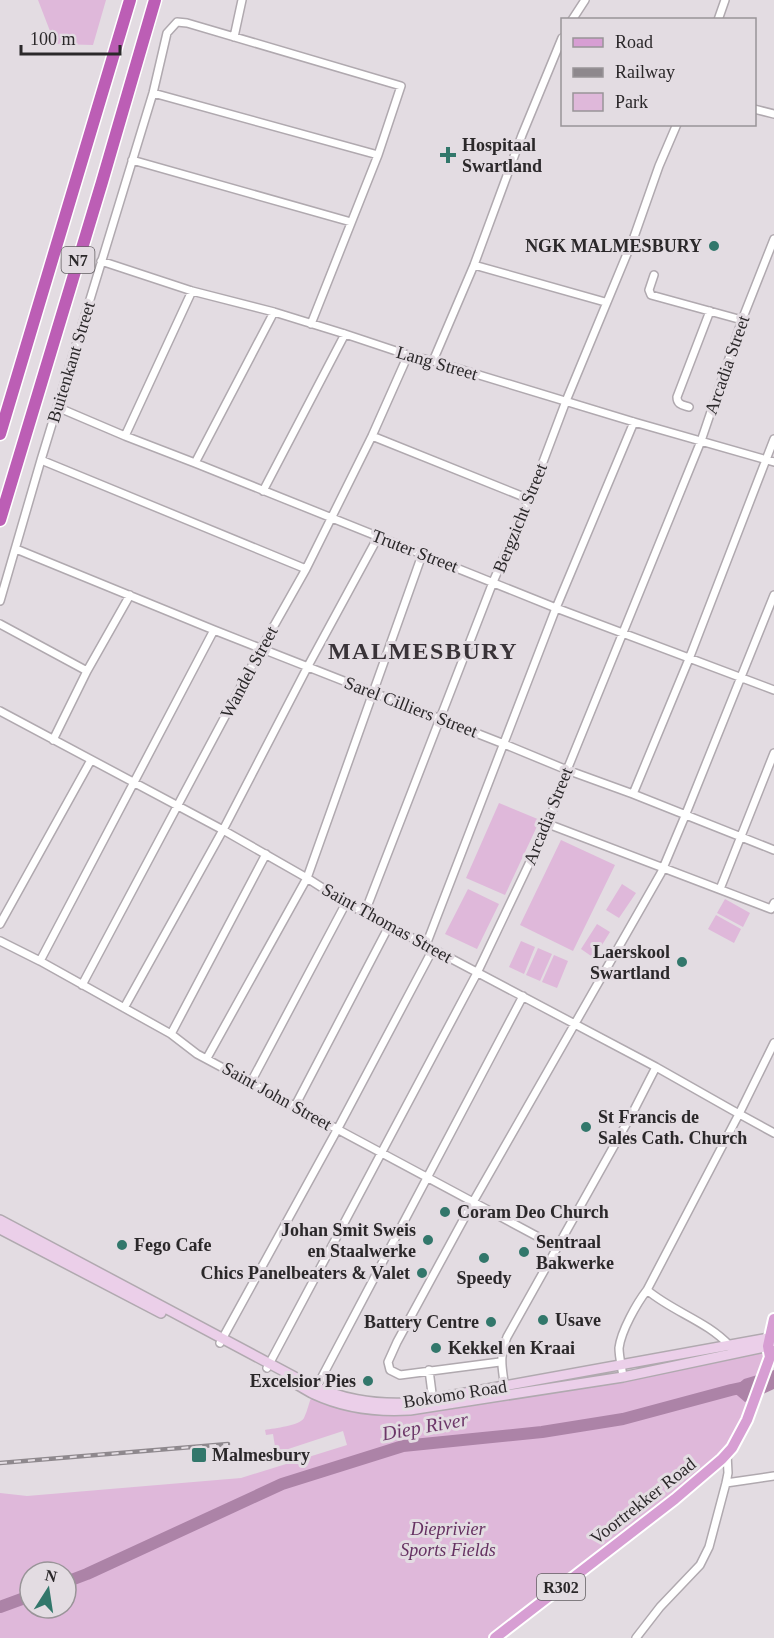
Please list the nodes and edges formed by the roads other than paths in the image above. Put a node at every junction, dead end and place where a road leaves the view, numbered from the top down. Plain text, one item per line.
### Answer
1 (130, 0) edge
2 (155, 0) edge
3 (242, 0) edge
4 (585, 0) edge
5 (726, 0) edge
6 (573, 18) edge
7 (719, 18) edge
8 (234, 37) junction
9 (559, 52) edge
10 (153, 93) junction
11 (756, 110) edge
12 (774, 114) edge
13 (676, 126) edge
14 (378, 155) junction
15 (132, 160) junction
16 (351, 222) junction
17 (774, 239) edge
18 (101, 261) junction
19 (474, 265) junction
20 (654, 274) dead end
21 (192, 291) junction
22 (605, 302) junction
23 (710, 311) junction
24 (274, 312) junction
25 (742, 320) junction
26 (311, 324) junction
27 (345, 334) junction
28 (408, 355) junction
29 (433, 361) junction
30 (566, 401) junction
31 (57, 407) junction
32 (689, 407) dead end
33 (633, 422) junction
34 (0, 434) edge
35 (372, 435) junction
36 (125, 436) junction
37 (774, 439) edge
38 (701, 441) junction
39 (41, 460) junction
40 (766, 460) junction
41 (774, 462) edge
42 (195, 463) junction
43 (263, 491) junction
44 (529, 499) junction
45 (331, 519) junction
46 (0, 520) edge
47 (378, 537) junction
48 (16, 549) junction
49 (422, 555) junction
50 (306, 569) junction
51 (493, 582) junction
52 (130, 595) junction
53 (774, 596) edge
54 (0, 601) edge
55 (556, 608) junction
56 (0, 624) edge
57 (214, 630) junction
58 (622, 633) junction
59 (262, 647) junction
60 (689, 659) junction
61 (308, 666) junction
62 (87, 671) junction
63 (741, 678) junction
64 (774, 690) edge
65 (373, 693) junction
66 (0, 711) edge
67 (440, 718) junction
68 (53, 740) junction
69 (504, 744) junction
70 (774, 753) edge
71 (91, 760) junction
72 (567, 770) junction
73 (134, 783) junction
74 (633, 794) junction
75 (177, 806) junction
76 (686, 816) junction
77 (548, 824) junction
78 (223, 830) junction
79 (741, 837) junction
80 (774, 850) edge
81 (266, 854) junction
82 (663, 868) junction
83 (307, 878) junction
84 (720, 889) junction
85 (345, 903) junction
86 (773, 906) edge
87 (365, 912) junction
88 (0, 924) edge
89 (389, 926) junction
90 (0, 941) edge
91 (429, 947) junction
92 (40, 961) junction
93 (477, 973) junction
94 (82, 985) junction
95 (523, 996) junction
96 (124, 1008) junction
97 (574, 1024) junction
98 (171, 1034) junction
99 (774, 1043) edge
100 (207, 1058) junction
101 (656, 1067) junction
102 (251, 1082) junction
103 (295, 1106) junction
104 (740, 1114) junction
105 (337, 1130) junction
106 (774, 1133) edge
107 (382, 1153) junction
108 (427, 1176) junction
109 (473, 1202) junction
110 (0, 1220) edge
111 (0, 1229) edge
112 (557, 1247) junction
113 (647, 1290) junction
114 (658, 1299) junction
115 (636, 1305) junction
116 (774, 1319) edge
117 (221, 1341) junction
118 (730, 1346) junction
119 (771, 1349) edge
120 (500, 1362) junction
121 (621, 1365) junction
122 (268, 1366) junction
123 (429, 1370) junction
124 (623, 1377) junction
125 (314, 1390) junction
126 (506, 1391) junction
127 (433, 1402) junction
128 (727, 1453) junction
129 (774, 1476) edge
130 (726, 1483) junction
131 (495, 1638) edge
132 (636, 1638) edge

1 - 34 highway, N7
2 - 46 highway, N7
3 - 8 street
4 - 6 street
5 - 7 street
8 - 10 street, Buitenkant Street
8 - 14 street
9 - 19 street
10 - 14 street
10 - 15 street, Buitenkant Street
11 - 12 street
13 - 22 street, Bergzicht Street
14 - 16 street
15 - 16 street
15 - 18 street, Buitenkant Street
16 - 26 street
17 - 25 street, Arcadia Street
18 - 21 street, Lang Street
18 - 31 street, Buitenkant Street
19 - 22 street
19 - 29 street
20 - 23 street
21 - 24 street, Lang Street
21 - 36 street
22 - 30 street, Bergzicht Street
23 - 25 street
23 - 32 street
24 - 26 street, Lang Street
24 - 42 street
25 - 38 street, Arcadia Street
26 - 27 street, Lang Street
27 - 28 street, Lang Street
27 - 43 street
28 - 29 street, Lang Street
28 - 35 street, Wandel Street
29 - 30 street, Lang Street
30 - 33 street, Lang Street
30 - 44 street, Bergzicht Street
31 - 36 street, Truter Street
31 - 39 street, Buitenkant Street
33 - 38 street, Lang Street
33 - 55 street
35 - 44 street
35 - 45 street, Wandel Street
36 - 42 street, Truter Street
37 - 40 street
38 - 40 street, Lang Street
38 - 58 street, Arcadia Street
39 - 48 street, Buitenkant Street
39 - 50 street
40 - 41 street, Lang Street
40 - 60 street
42 - 43 street, Truter Street
43 - 45 street, Truter Street
44 - 51 street, Bergzicht Street
45 - 47 street, Truter Street
45 - 50 street, Wandel Street
47 - 49 street, Truter Street
47 - 61 street
48 - 52 street, Sarel Cilliers Street
48 - 54 street, Buitenkant Street
49 - 51 street, Truter Street
49 - 65 street
50 - 59 street, Wandel Street
51 - 55 street, Truter Street
51 - 67 street, Bergzicht Street
52 - 57 street, Sarel Cilliers Street
52 - 62 street
53 - 63 street
55 - 58 street, Truter Street
55 - 69 street
56 - 62 street
57 - 59 street, Sarel Cilliers Street
57 - 73 street
58 - 60 street, Truter Street
58 - 72 street, Arcadia Street
59 - 61 street, Sarel Cilliers Street
59 - 75 street, Wandel Street
60 - 63 street, Truter Street
60 - 74 street
61 - 65 street, Sarel Cilliers Street
61 - 78 street
62 - 68 street
63 - 64 street, Truter Street
63 - 76 street
65 - 67 street, Sarel Cilliers Street
65 - 83 street
66 - 68 street, Saint Thomas Street
67 - 69 street, Sarel Cilliers Street
67 - 87 street, Bergzicht Street
68 - 71 street, Saint Thomas Street
69 - 72 street, Sarel Cilliers Street
69 - 91 street
70 - 79 street
71 - 73 street, Saint Thomas Street
71 - 88 street
72 - 74 street, Sarel Cilliers Street
72 - 77 street, Arcadia Street
73 - 75 street, Saint Thomas Street
73 - 92 street
74 - 76 street, Sarel Cilliers Street
75 - 78 street, Saint Thomas Street
75 - 94 street, Wandel Street
76 - 79 street, Sarel Cilliers Street
76 - 82 street
77 - 82 street
77 - 93 street, Arcadia Street
78 - 81 street, Saint Thomas Street
78 - 96 street
79 - 80 street, Sarel Cilliers Street
79 - 84 street
81 - 83 street, Saint Thomas Street
81 - 98 street
82 - 84 street
82 - 97 street
83 - 85 street, Saint Thomas Street
83 - 100 street
84 - 86 street
85 - 87 street, Saint Thomas Street
85 - 102 street
87 - 89 street, Saint Thomas Street
89 - 91 street, Saint Thomas Street
89 - 103 street
90 - 92 street, Saint John Street
91 - 93 street, Saint Thomas Street
91 - 105 street
92 - 94 street, Saint John Street
93 - 95 street, Saint Thomas Street
93 - 107 street, Arcadia Street
94 - 96 street, Saint John Street
95 - 97 street, Saint Thomas Street
95 - 108 street
96 - 98 street, Saint John Street
97 - 101 street, Saint Thomas Street
97 - 109 street
98 - 100 street, Saint John Street
99 - 104 street
100 - 102 street, Saint John Street
101 - 104 street, Saint Thomas Street
101 - 112 street
102 - 103 street, Saint John Street
103 - 105 street, Saint John Street
104 - 106 street, Saint Thomas Street
104 - 113 street
105 - 107 street, Saint John Street
105 - 117 street
107 - 108 street, Saint John Street
107 - 122 street, Arcadia Street
108 - 109 street, Saint John Street
108 - 125 street
109 - 112 street, Saint John Street
109 - 123 street, Bokomo Road
110 - 117 main road, Bokomo Road
111 - 117 main road, Bokomo Road
112 - 120 street
113 - 114 street
113 - 115 street
114 - 115 street
114 - 118 street
115 - 121 street
116 - 119 main road, Voortrekker Road / R302
117 - 122 main road, Bokomo Road
118 - 119 main road, Bokomo Road
118 - 121 main road, Bokomo Road
119 - 124 main road, Bokomo Road
119 - 128 main road, Voortrekker Road / R302
120 - 123 street, Bokomo Road
120 - 126 street
121 - 124 street
121 - 126 main road, Bokomo Road
122 - 125 main road, Bokomo Road
123 - 127 street
124 - 126 main road, Bokomo Road
125 - 127 main road, Bokomo Road
126 - 127 main road, Bokomo Road
128 - 130 street
128 - 131 main road, Voortrekker Road / R302
129 - 130 street
130 - 132 street

